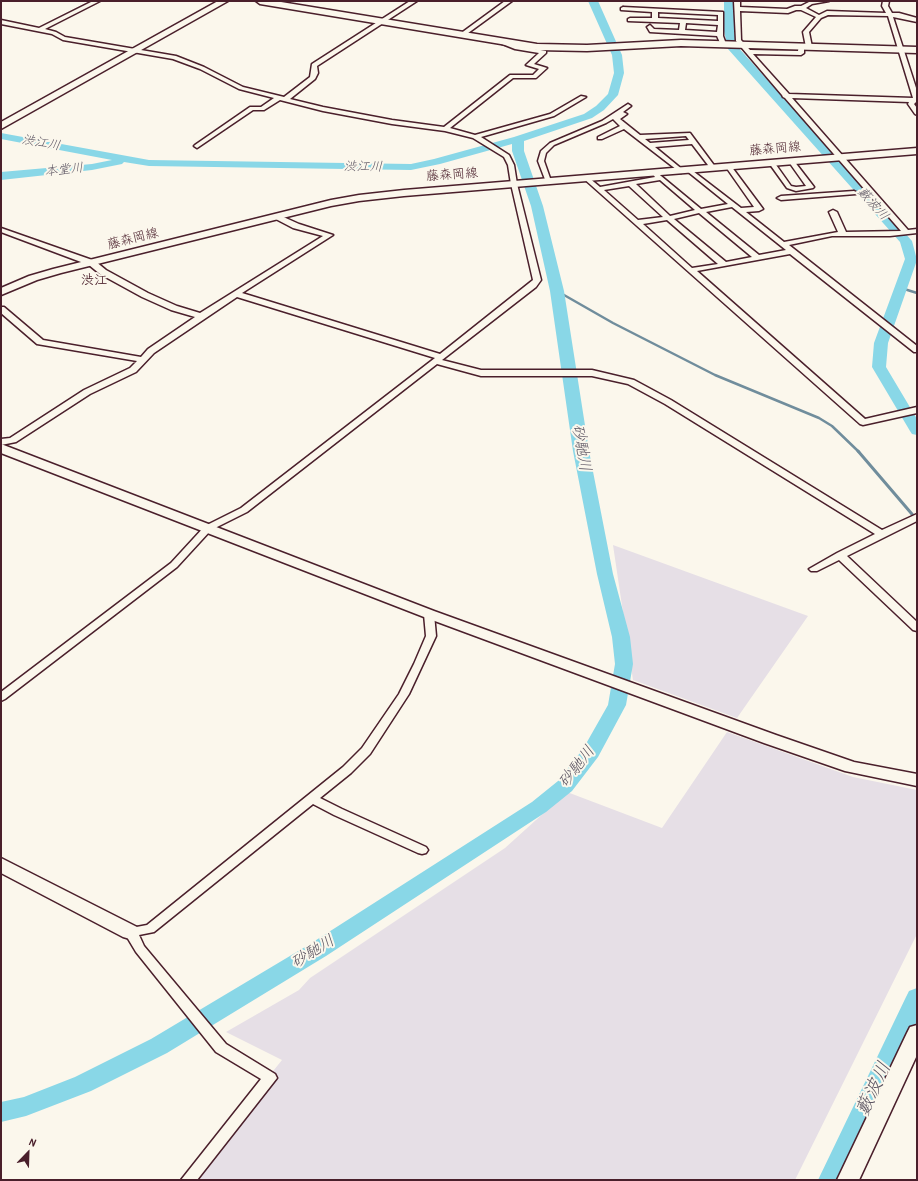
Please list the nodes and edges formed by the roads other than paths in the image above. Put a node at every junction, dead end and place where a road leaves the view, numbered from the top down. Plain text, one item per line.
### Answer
1 (97, 1) edge
2 (224, 1) edge
3 (260, 1) edge
4 (414, 1) edge
5 (509, 1) edge
6 (737, 1) edge
7 (826, 1) edge
8 (886, 1) edge
9 (802, 8) junction
10 (737, 9) junction
11 (890, 15) junction
12 (819, 17) junction
13 (917, 20) edge
14 (654, 21) junction
15 (1, 22) edge
16 (382, 22) junction
17 (10, 24) junction
18 (633, 26) dead end
19 (687, 27) junction
20 (1, 28) edge
21 (40, 30) junction
22 (672, 32) junction
23 (722, 34) junction
24 (462, 35) junction
25 (502, 42) junction
26 (660, 42) junction
27 (672, 42) junction
28 (642, 44) junction
29 (739, 44) junction
30 (805, 47) junction
31 (901, 50) junction
32 (917, 50) edge
33 (135, 51) junction
34 (748, 52) junction
35 (785, 96) junction
36 (583, 97) dead end
37 (282, 98) junction
38 (915, 98) edge
39 (917, 113) edge
40 (1, 126) edge
41 (625, 126) junction
42 (445, 129) junction
43 (475, 137) junction
44 (640, 137) junction
45 (600, 138) dead end
46 (694, 142) junction
47 (650, 145) junction
48 (197, 146) dead end
49 (917, 151) edge
50 (840, 158) junction
51 (792, 162) junction
52 (772, 163) junction
53 (729, 167) junction
54 (713, 168) junction
55 (685, 170) junction
56 (658, 176) junction
57 (586, 178) junction
58 (548, 181) junction
59 (514, 184) junction
60 (630, 184) junction
61 (598, 189) junction
62 (854, 193) dead end
63 (781, 198) dead end
64 (734, 205) junction
65 (741, 210) junction
66 (700, 211) junction
67 (833, 212) dead end
68 (276, 217) junction
69 (668, 218) junction
70 (636, 223) junction
71 (1, 230) edge
72 (917, 230) edge
73 (907, 233) junction
74 (843, 234) junction
75 (782, 244) junction
76 (792, 251) junction
77 (758, 258) junction
78 (92, 263) junction
79 (724, 265) junction
80 (691, 270) junction
81 (1, 292) edge
82 (237, 294) junction
83 (1, 309) edge
84 (201, 316) junction
85 (917, 350) edge
86 (439, 359) junction
87 (144, 360) junction
88 (916, 411) edge
89 (1, 442) edge
90 (1, 448) edge
91 (917, 517) edge
92 (208, 528) junction
93 (882, 534) junction
94 (840, 555) junction
95 (814, 569) dead end
96 (429, 614) junction
97 (917, 628) edge
98 (1, 697) edge
99 (917, 780) edge
100 (312, 798) junction
101 (422, 850) dead end
102 (1, 865) edge
103 (130, 932) junction
104 (917, 1033) edge
105 (188, 1180) edge
106 (848, 1180) edge

1 - 21 street
2 - 33 street
3 - 16 street
4 - 16 street
5 - 24 street
6 - 10 street
7 - 9 street
8 - 11 street
9 - 10 street
9 - 12 street
10 - 29 street
11 - 12 street
11 - 13 street
11 - 31 street
12 - 30 street
14 - 14 street
14 - 18 street
14 - 19 street
14 - 19 street
14 - 22 street
14 - 26 street
15 - 17 street
16 - 24 street
16 - 37 street
17 - 20 street
17 - 21 street
19 - 22 street
19 - 23 street
19 - 23 street
19 - 23 street
19 - 27 street
21 - 33 street
22 - 27 street
23 - 28 street
23 - 29 street
24 - 25 street
25 - 28 street
25 - 42 street
26 - 27 street
26 - 28 street
29 - 30 street
29 - 34 street
30 - 31 street
30 - 34 street
31 - 32 street
31 - 38 street
33 - 37 street
33 - 40 street
34 - 35 street
35 - 38 street
35 - 50 street
36 - 43 street
37 - 42 street
37 - 48 street
38 - 39 street
41 - 44 street
41 - 45 street
41 - 58 street
42 - 43 street
43 - 59 street
44 - 46 street
44 - 47 street
46 - 47 street
46 - 54 street
47 - 55 street
49 - 50 street, 藤森岡線
50 - 51 street, 藤森岡線
50 - 73 street
51 - 52 street, 藤森岡線
51 - 52 street
52 - 53 street, 藤森岡線
53 - 54 street, 藤森岡線
53 - 65 street
54 - 55 street, 藤森岡線
55 - 56 street, 藤森岡線
55 - 64 street
56 - 57 street, 藤森岡線
56 - 60 street
56 - 66 street
57 - 58 street, 藤森岡線
57 - 61 street
58 - 59 street, 藤森岡線
59 - 68 street, 藤森岡線
59 - 86 street
60 - 61 street
60 - 69 street
61 - 70 street
62 - 63 street
64 - 65 street
64 - 66 street
65 - 75 street
66 - 69 street
66 - 77 street
67 - 74 street
68 - 78 street, 藤森岡線
68 - 82 street
69 - 70 street
69 - 79 street
70 - 80 street
71 - 78 street
72 - 73 street
73 - 74 street
74 - 75 street
75 - 76 street
76 - 77 street
76 - 85 street
77 - 79 street
78 - 81 street, 藤森岡線
78 - 84 street
79 - 80 street
80 - 88 street
82 - 84 street
82 - 86 street
83 - 87 street
84 - 87 street
86 - 92 street
86 - 93 street
87 - 89 street
90 - 92 street
91 - 93 street
92 - 96 street
92 - 98 street
93 - 94 street
94 - 95 street
94 - 97 street
96 - 99 street
96 - 100 street
100 - 101 street
100 - 103 street
102 - 103 street
103 - 105 street
104 - 106 street

